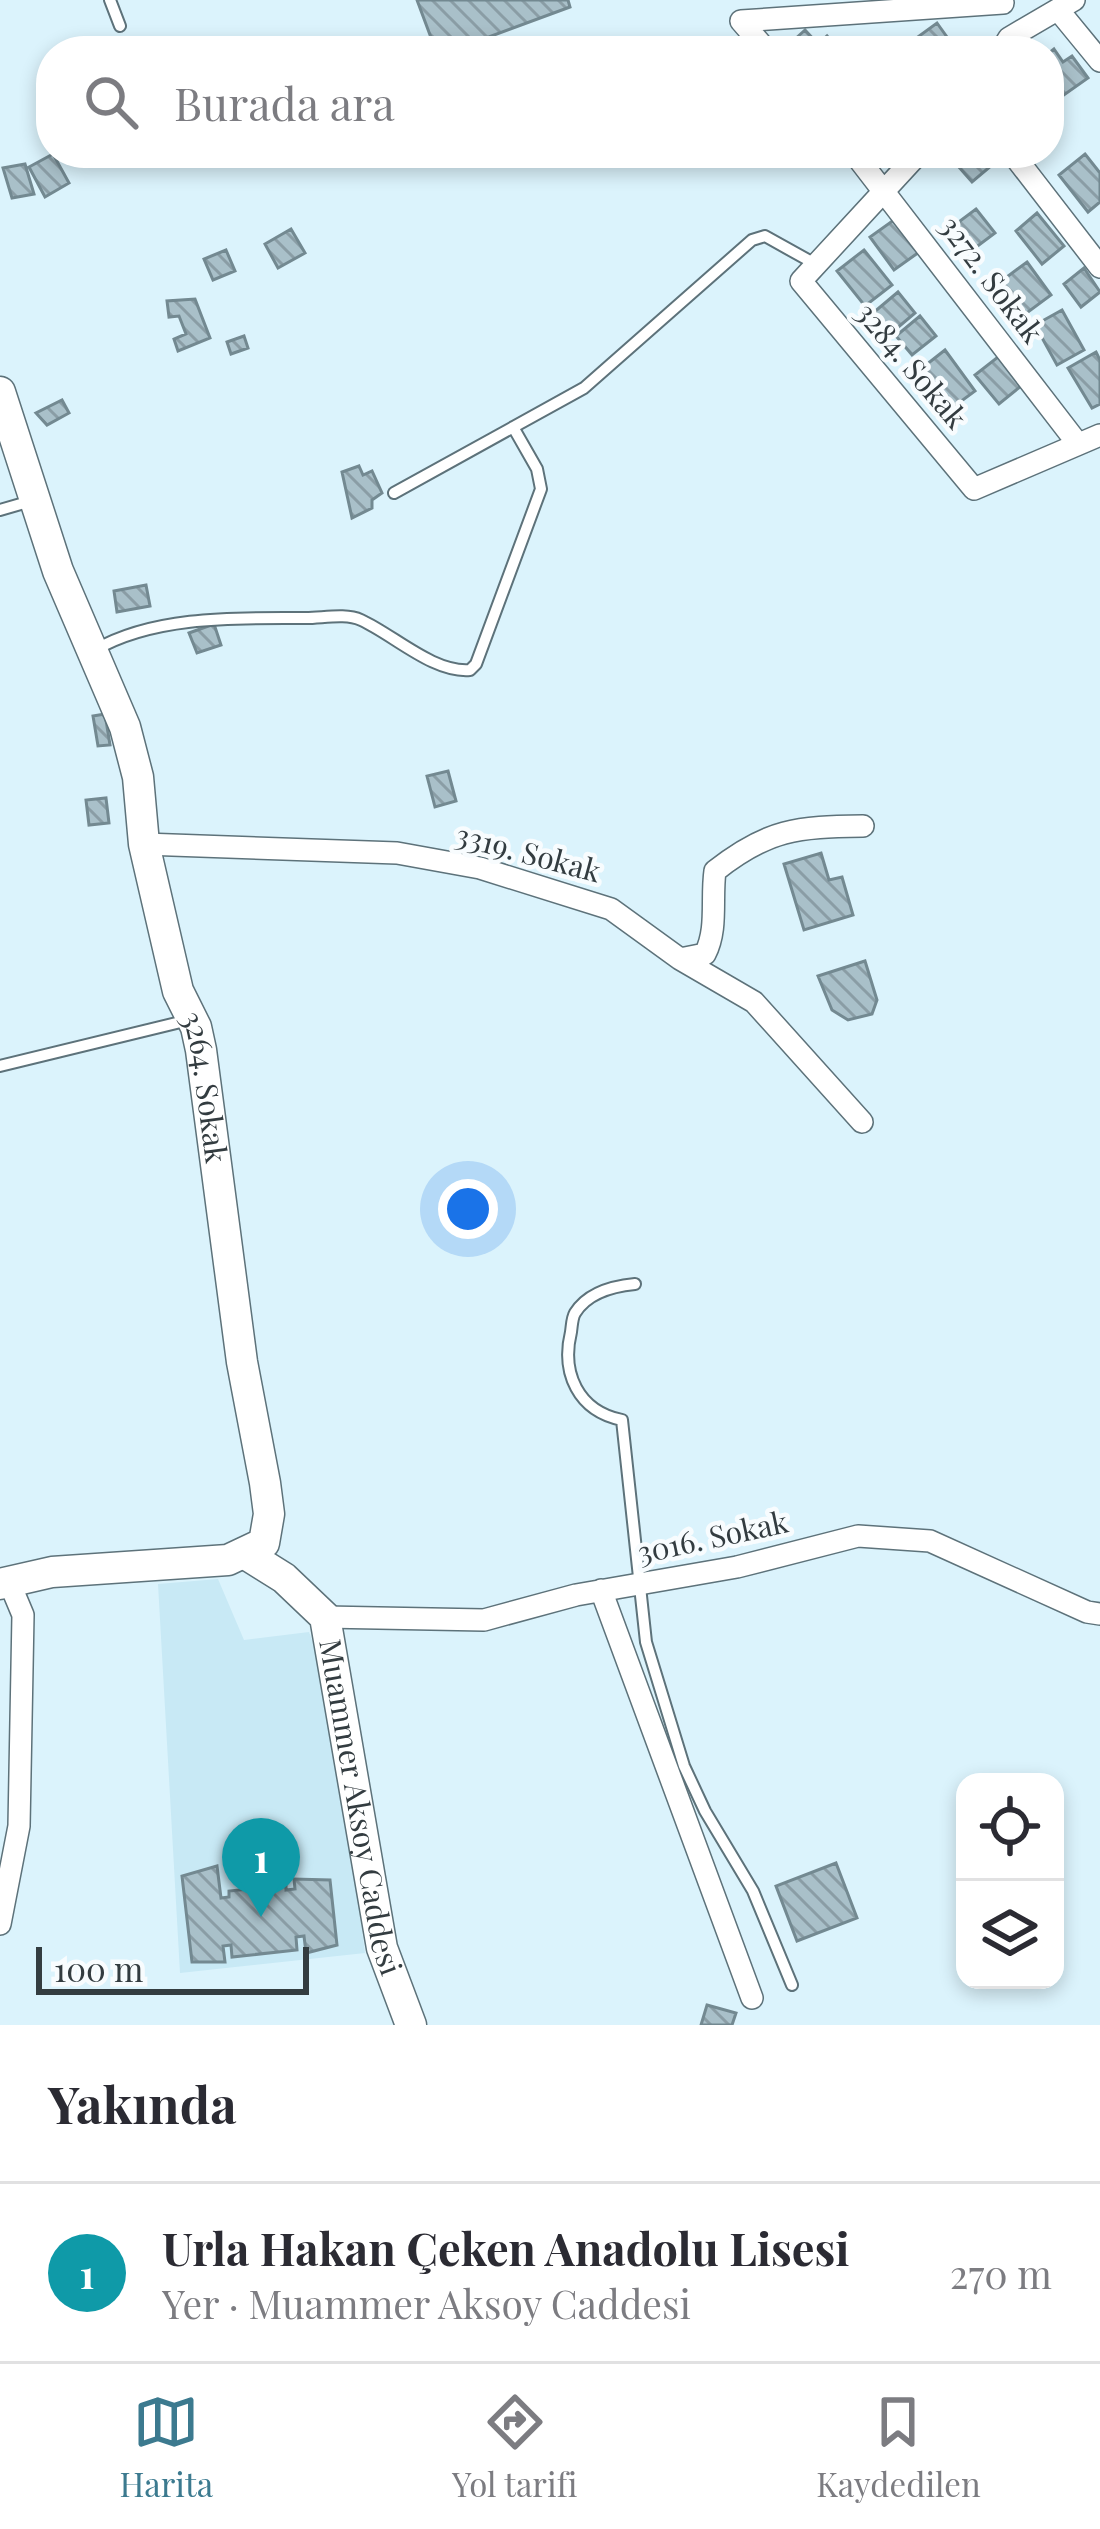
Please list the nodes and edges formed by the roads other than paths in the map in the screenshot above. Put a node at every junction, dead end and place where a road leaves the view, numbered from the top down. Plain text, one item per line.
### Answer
1 (110, 0) edge
2 (1003, 1) edge
3 (1066, 6) edge
4 (120, 26) dead end
5 (754, 36) edge
6 (1005, 36) edge
7 (1018, 36) edge
8 (1100, 61) edge
9 (867, 168) edge
10 (906, 168) edge
11 (1024, 168) edge
12 (887, 191) junction
13 (1100, 267) edge
14 (809, 273) junction
15 (0, 392) edge
16 (513, 427) junction
17 (1100, 435) edge
18 (1078, 444) junction
19 (394, 493) dead end
20 (33, 501) junction
21 (0, 510) edge
22 (93, 652) junction
23 (863, 826) dead end
24 (144, 844) junction
25 (680, 959) junction
26 (192, 1019) junction
27 (0, 1066) edge
28 (862, 1122) dead end
29 (635, 1284) dead end
30 (244, 1553) junction
31 (5, 1584) edge
32 (638, 1584) junction
33 (601, 1590) junction
34 (1100, 1614) edge
35 (325, 1617) junction
36 (0, 1924) edge
37 (792, 1984) dead end
38 (752, 1998) dead end
39 (411, 2025) edge

1 - 4 lane
2 - 5 street
2 - 6 street
3 - 7 street
3 - 8 street
9 - 12 street, 3272. Sokak
10 - 12 street
11 - 13 street
12 - 14 street
12 - 18 street, 3272. Sokak
14 - 16 lane
14 - 18 street, 3284. Sokak
15 - 20 street, 3264. Sokak
16 - 19 lane
16 - 22 lane
17 - 18 street
20 - 21 lane
20 - 22 street, 3264. Sokak
22 - 24 street, 3264. Sokak
23 - 25 street
24 - 25 street, 3319. Sokak
24 - 26 street, 3264. Sokak
25 - 28 street, 3319. Sokak
26 - 27 lane
26 - 30 street, 3264. Sokak
29 - 32 lane
30 - 31 street
30 - 35 street, Muammer Aksoy Caddesi
31 - 36 street
32 - 33 street, 3016. Sokak
32 - 34 street, 3016. Sokak
32 - 37 lane
33 - 35 street, 3016. Sokak
33 - 38 street
35 - 39 street, Muammer Aksoy Caddesi

